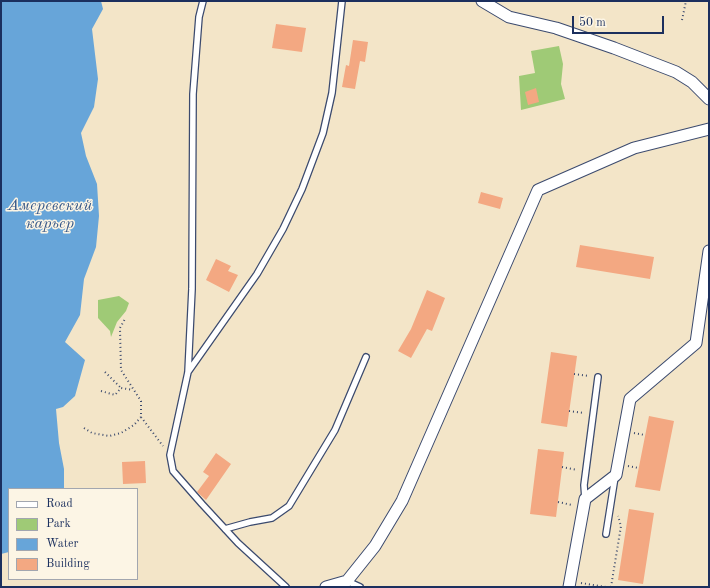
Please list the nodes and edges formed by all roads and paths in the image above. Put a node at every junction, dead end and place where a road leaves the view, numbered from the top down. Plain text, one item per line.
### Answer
1 (203, 1) edge
2 (342, 1) edge
3 (482, 1) edge
4 (686, 1) edge
5 (682, 20) dead end
6 (709, 99) edge
7 (709, 129) edge
8 (709, 251) edge
9 (125, 319) dead end
10 (366, 357) dead end
11 (105, 372) dead end
12 (188, 372) junction
13 (574, 374) dead end
14 (598, 377) joint
15 (121, 388) junction
16 (133, 390) junction
17 (101, 391) dead end
18 (569, 411) dead end
19 (593, 414) junction
20 (141, 417) junction
21 (634, 426) dead end
22 (84, 428) dead end
23 (633, 433) junction
24 (645, 435) dead end
25 (632, 439) dead end
26 (170, 454) junction
27 (627, 466) dead end
28 (562, 467) dead end
29 (639, 468) dead end
30 (586, 471) junction
31 (616, 475) junction
32 (558, 502) dead end
33 (584, 503) junction
34 (617, 514) dead end
35 (621, 526) junction
36 (626, 527) dead end
37 (225, 530) junction
38 (606, 534) dead end
39 (616, 560) junction
40 (620, 561) dead end
41 (347, 581) junction
42 (569, 584) edge
43 (599, 586) edge
44 (286, 587) edge
45 (326, 587) edge
46 (360, 587) edge
47 (606, 587) edge
48 (611, 587) edge

1 - 12 lane
2 - 12 lane
3 - 6 street
4 - 5 path
7 - 41 street
8 - 31 street
9 - 16 path
10 - 37 lane
11 - 15 path
12 - 26 lane
13 - 14 path
14 - 19 lane
15 - 16 path
15 - 17 path
16 - 20 path
18 - 19 path
19 - 30 lane
20 - 22 path
20 - 26 path
21 - 23 path
23 - 24 path
23 - 25 path
26 - 37 lane
27 - 29 path
28 - 30 path
30 - 33 lane
31 - 33 street
31 - 38 lane
32 - 33 path
33 - 42 street
34 - 35 path
35 - 36 path
35 - 39 path
37 - 44 lane
39 - 40 path
39 - 48 path
41 - 45 street
41 - 46 lane
42 - 43 path
43 - 47 path

